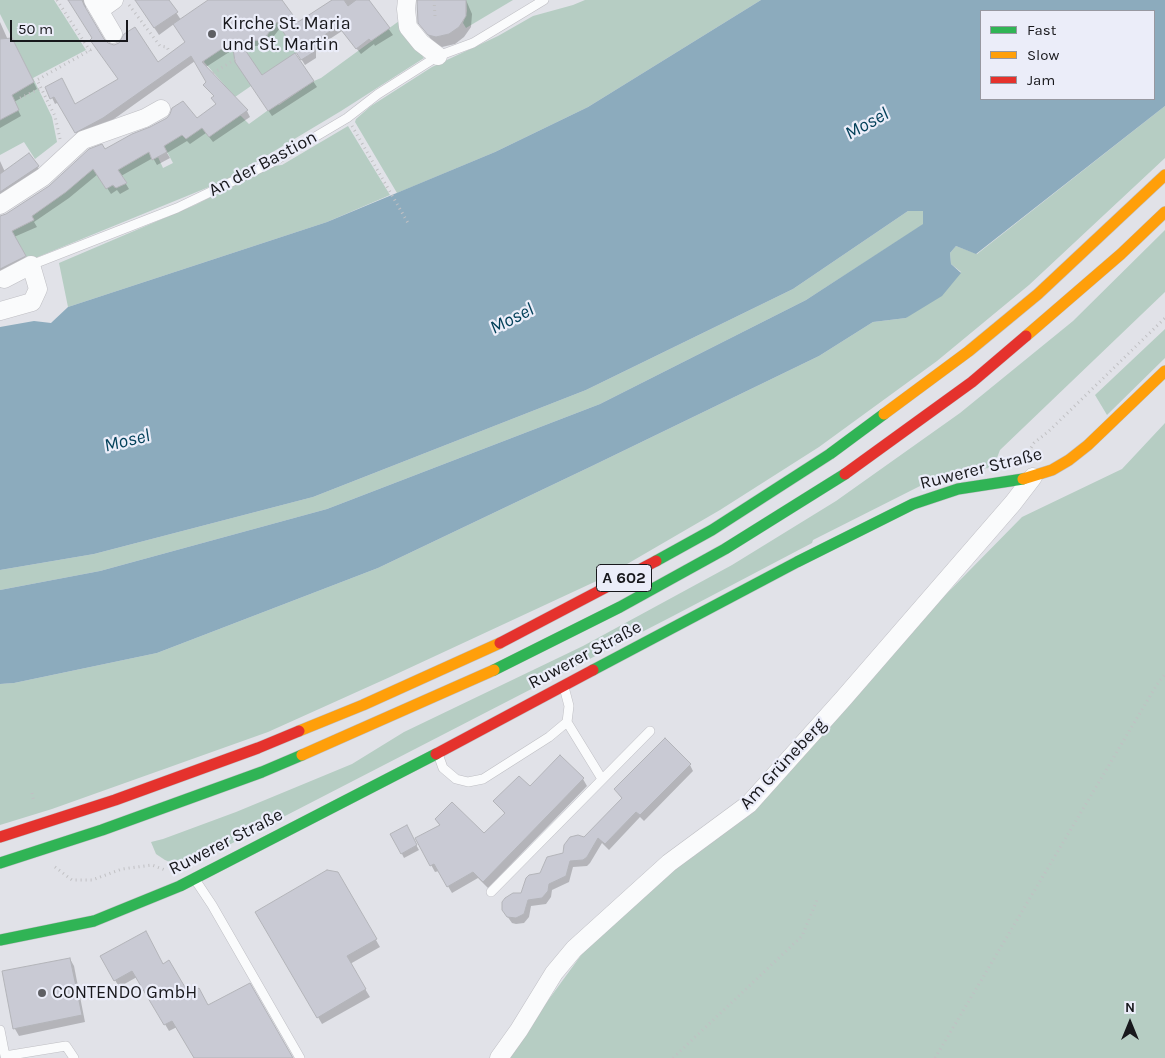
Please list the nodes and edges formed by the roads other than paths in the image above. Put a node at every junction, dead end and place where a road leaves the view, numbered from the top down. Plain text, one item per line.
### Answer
1 (114, 0) edge
2 (407, 0) edge
3 (544, 0) edge
4 (96, 5) edge
5 (113, 34) dead end
6 (438, 56) junction
7 (160, 108) dead end
8 (1165, 175) edge
9 (0, 204) edge
10 (1165, 212) edge
11 (32, 265) junction
12 (4, 279) dead end
13 (0, 311) edge
14 (1165, 371) edge
15 (1033, 477) junction
16 (563, 686) junction
17 (567, 722) junction
18 (650, 731) dead end
19 (438, 753) junction
20 (602, 779) junction
21 (0, 837) edge
22 (0, 863) edge
23 (194, 879) junction
24 (491, 892) dead end
25 (0, 940) edge
26 (0, 1030) edge
27 (74, 1058) edge
28 (300, 1058) edge
29 (499, 1058) edge

1 - 4 street
2 - 6 street
3 - 6 lane, An der Bastion
4 - 5 street
6 - 11 lane, An der Bastion
7 - 9 street
8 - 21 main road, A 602
10 - 22 main road, A 602
11 - 12 street
11 - 13 street
14 - 15 main road, Ruwerer Straße
15 - 16 main road, Ruwerer Straße
15 - 29 street, Am Grüneberg
16 - 17 lane
16 - 19 main road, Ruwerer Straße
17 - 19 lane
17 - 20 lane
18 - 20 lane
19 - 23 main road, Ruwerer Straße
20 - 24 lane
23 - 25 main road, Ruwerer Straße
23 - 28 lane
26 - 27 lane

